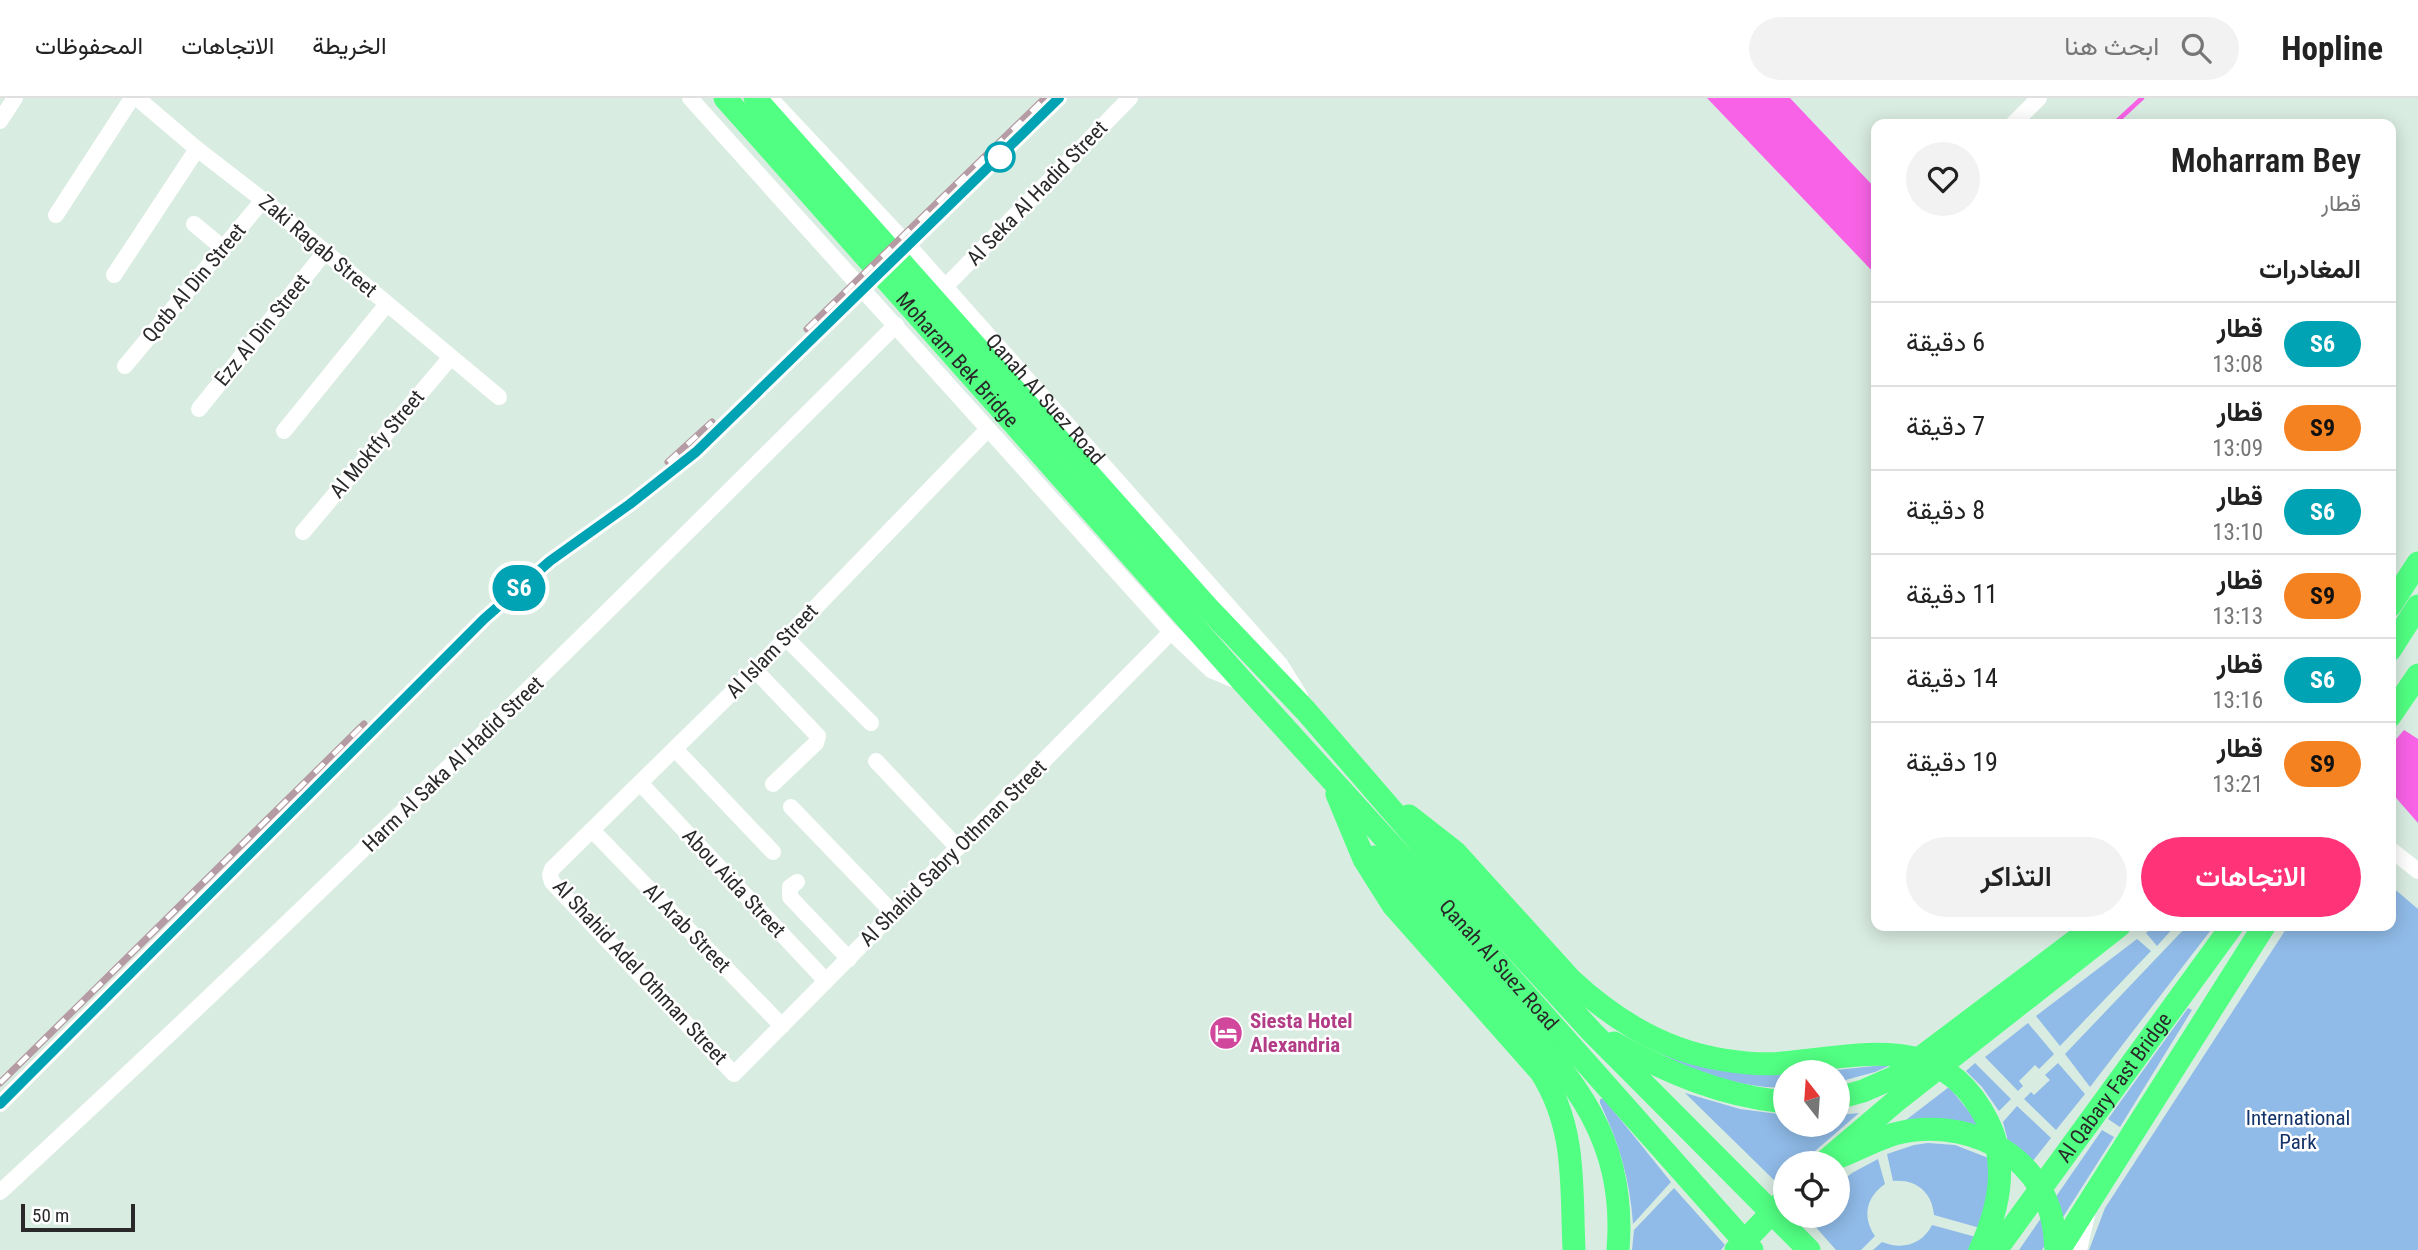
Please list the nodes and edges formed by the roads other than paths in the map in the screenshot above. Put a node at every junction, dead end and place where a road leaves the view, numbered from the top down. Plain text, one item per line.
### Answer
1 (15, 98) edge
2 (134, 98) edge
3 (690, 98) edge
4 (724, 98) edge
5 (755, 98) edge
6 (770, 98) edge
7 (1130, 98) edge
8 (2039, 98) edge
9 (2018, 119) edge
10 (0, 121) edge
11 (197, 149) junction
12 (263, 200) junction
13 (56, 215) dead end
14 (194, 224) dead end
15 (223, 248) junction
16 (325, 251) junction
17 (114, 275) dead end
18 (945, 287) junction
19 (387, 304) junction
20 (895, 325) junction
21 (450, 356) junction
22 (125, 366) dead end
23 (499, 397) dead end
24 (199, 409) dead end
25 (988, 429) junction
26 (284, 431) dead end
27 (303, 532) dead end
28 (2418, 563) edge
29 (2396, 597) edge
30 (2418, 606) edge
31 (1189, 620) junction
32 (786, 638) junction
33 (2396, 641) edge
34 (755, 670) junction
35 (2418, 675) edge
36 (2396, 707) edge
37 (1306, 712) junction
38 (871, 723) dead end
39 (675, 749) junction
40 (876, 761) dead end
41 (1332, 782) junction
42 (641, 784) junction
43 (773, 784) dead end
44 (1386, 803) junction
45 (791, 807) dead end
46 (592, 830) junction
47 (1353, 834) junction
48 (958, 848) junction
49 (773, 852) dead end
50 (2396, 854) edge
51 (552, 869) joint
52 (2418, 871) edge
53 (796, 882) dead end
54 (894, 914) junction
55 (2088, 931) edge
56 (2113, 931) edge
57 (2228, 931) edge
58 (2261, 931) edge
59 (849, 959) junction
60 (826, 982) junction
61 (782, 1026) junction
62 (1592, 1032) junction
63 (734, 1074) joint
64 (1850, 1095) edge
65 (1773, 1100) edge
66 (1837, 1151) edge
67 (1850, 1152) edge
68 (0, 1192) edge
69 (2091, 1198) junction
70 (1773, 1212) edge
71 (1574, 1250) edge
72 (1618, 1250) edge
73 (1737, 1250) edge
74 (1752, 1250) edge
75 (1809, 1250) edge
76 (1980, 1250) edge
77 (1996, 1250) edge
78 (2057, 1250) edge
79 (2079, 1250) edge

1 - 10 street
2 - 11 street, Zaki Ragab Street
2 - 13 street
3 - 20 street, Qanah Al Suez Road
4 - 31 highway, Moharam Bek Bridge
5 - 31 highway, Moharam Bek Bridge
6 - 18 street, Qanah Al Suez Road
7 - 18 street, Al Seka Al Hadid Street
8 - 9 street
11 - 12 street, Zaki Ragab Street
11 - 17 street
12 - 15 street, Qotb Al Din Street
12 - 16 street, Zaki Ragab Street
14 - 15 street
15 - 22 street, Qotb Al Din Street
16 - 19 street, Zaki Ragab Street
16 - 24 street, Ezz Al Din Street
18 - 37 street, Qanah Al Suez Road
19 - 21 street, Zaki Ragab Street
19 - 26 street
20 - 25 street, Qanah Al Suez Road
20 - 68 street, Harm Al Saka Al Hadid Street
21 - 23 street, Zaki Ragab Street
21 - 27 street, Al Moktfy Street
25 - 31 street, Qanah Al Suez Road
25 - 32 street, Al Islam Street
28 - 29 highway
30 - 33 highway
31 - 37 highway, Qanah Al Suez Road
31 - 41 highway, Qanah Al Suez Road
31 - 48 street, Al Shahid Sabry Othman Street
32 - 34 street, Al Islam Street
32 - 38 street
34 - 39 street, Al Islam Street
34 - 43 street
35 - 36 highway
37 - 44 highway, Qanah Al Suez Road
39 - 42 street, Al Islam Street
39 - 49 street
40 - 48 street
41 - 47 highway
41 - 74 highway, Qanah Al Suez Road
42 - 46 street, Al Islam Street
42 - 60 street, Abou Aida Street
44 - 62 highway, Qanah Al Suez Road
44 - 76 highway
45 - 54 street
46 - 51 street, Al Islam Street
46 - 61 street, Al Arab Street
47 - 71 highway
47 - 72 highway
48 - 54 street, Al Shahid Sabry Othman Street
50 - 52 street
51 - 63 street, Al Shahid Adel Othman Street
53 - 59 street
54 - 59 street, Al Shahid Sabry Othman Street
55 - 64 highway
56 - 66 highway
57 - 77 highway, Al Qabary Fast Bridge
58 - 69 highway
59 - 60 street, Al Shahid Sabry Othman Street
60 - 61 street, Al Shahid Sabry Othman Street
61 - 63 street, Al Shahid Sabry Othman Street
62 - 65 highway
62 - 75 highway, Qanah Al Suez Road
67 - 78 highway
69 - 78 highway
69 - 79 street
70 - 73 highway

